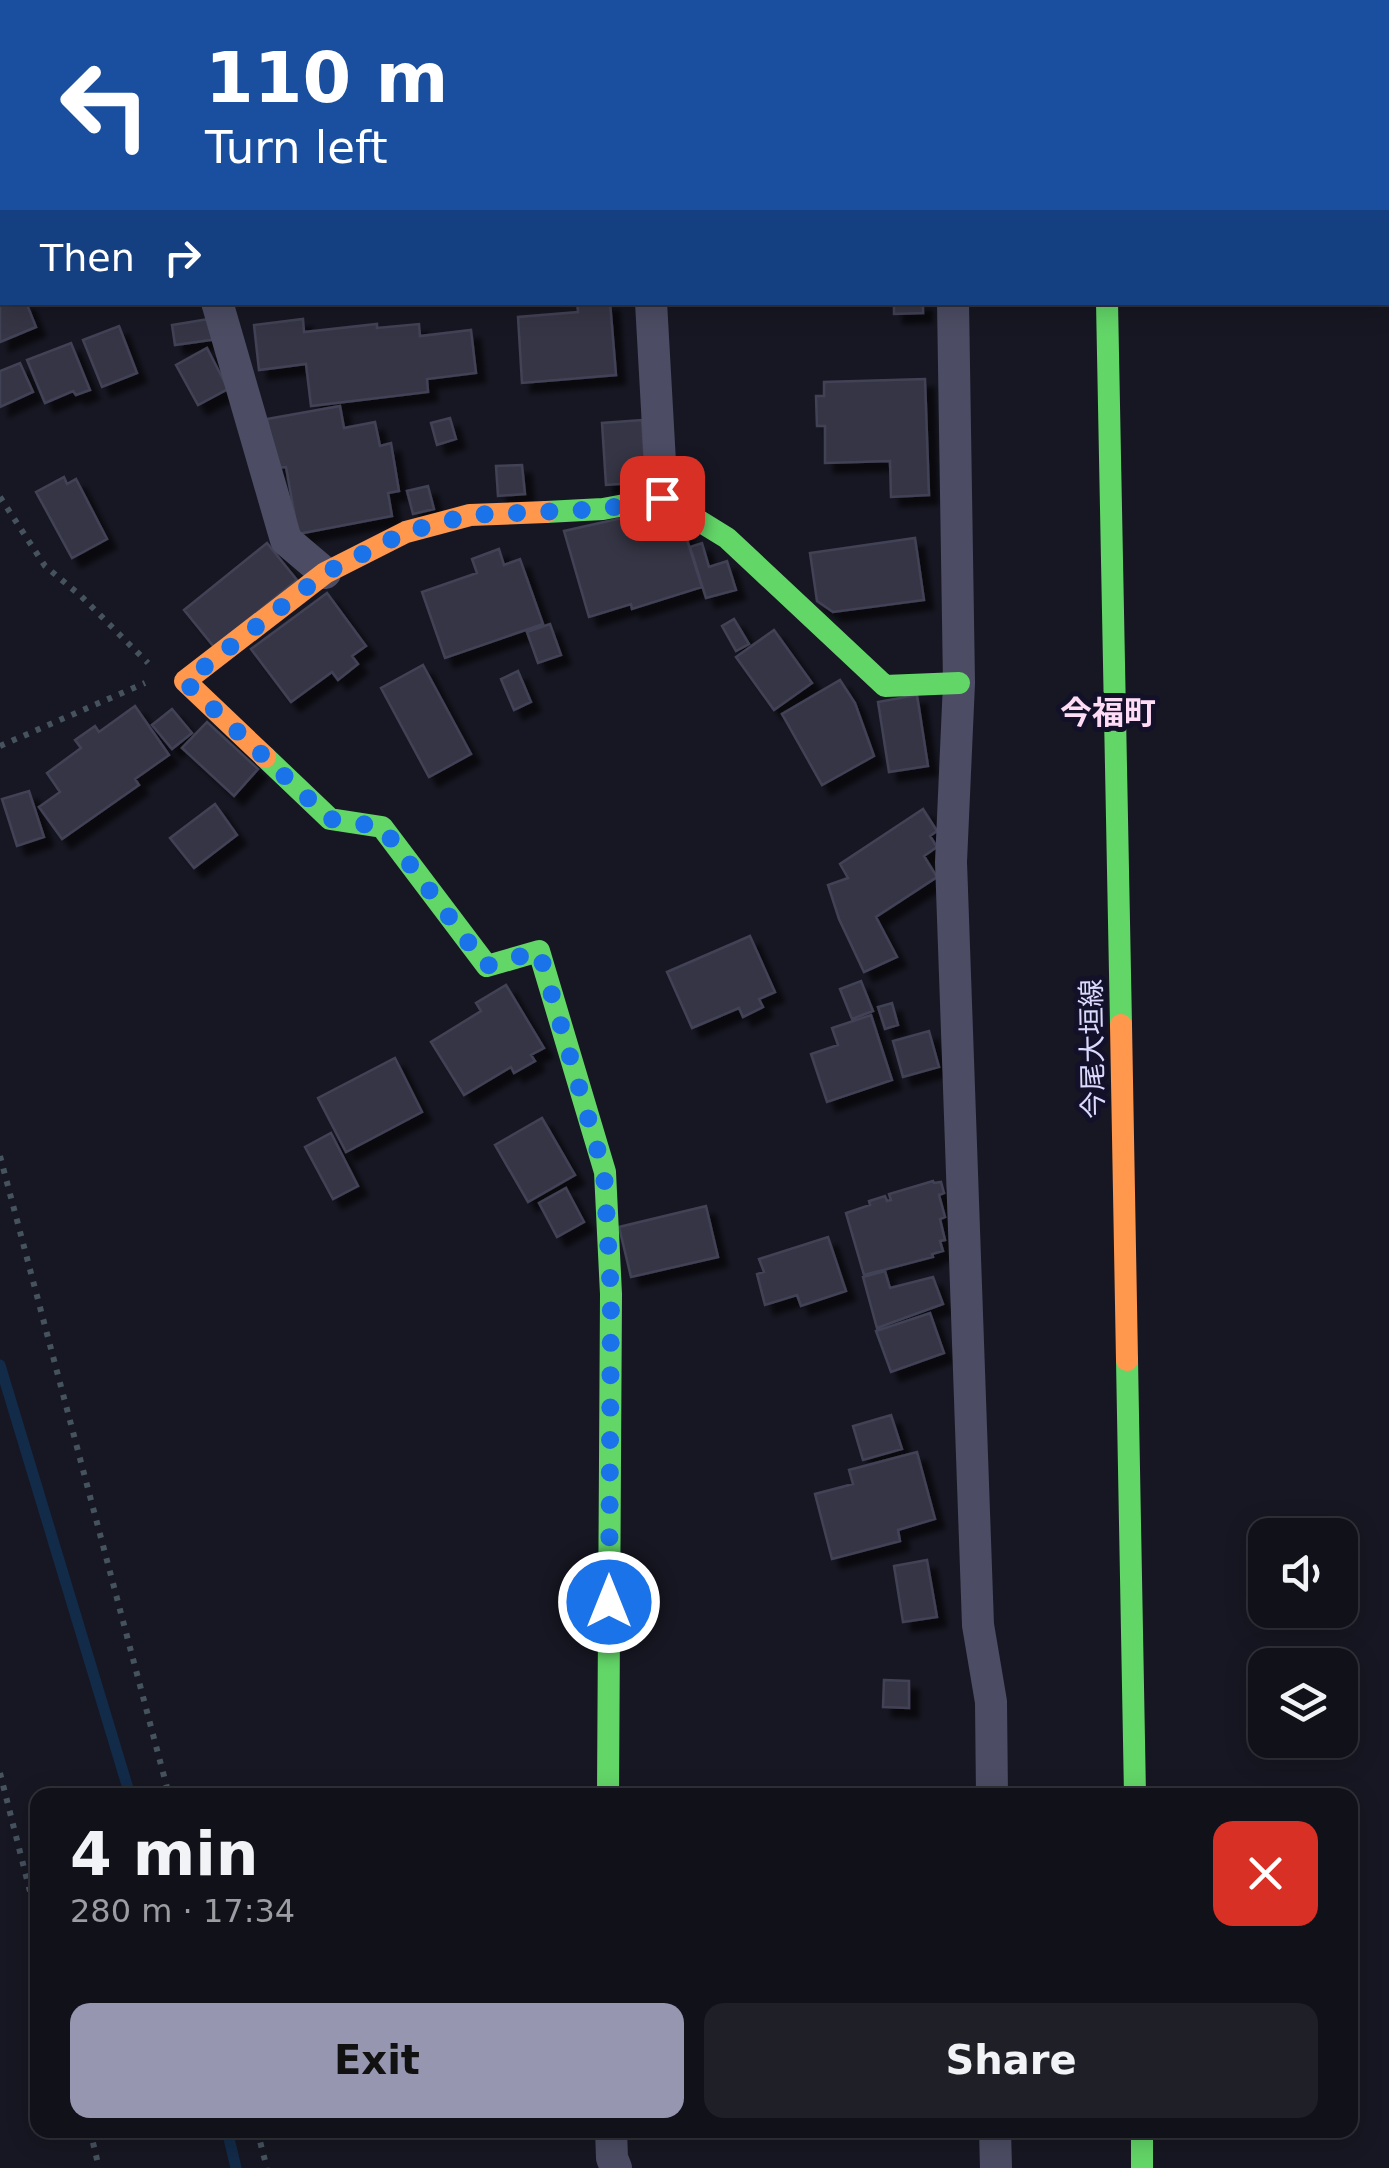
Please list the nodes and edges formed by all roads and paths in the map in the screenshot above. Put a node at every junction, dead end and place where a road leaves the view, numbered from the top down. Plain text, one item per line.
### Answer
1 (218, 305) edge
2 (651, 305) edge
3 (953, 305) edge
4 (1107, 305) edge
5 (0, 497) edge
6 (662, 498) junction
7 (325, 573) junction
8 (959, 683) junction
9 (0, 746) edge
10 (0, 1156) edge
11 (0, 1774) edge
12 (167, 1788) edge
13 (608, 1788) edge
14 (992, 1788) edge
15 (1135, 1788) edge
16 (30, 1892) edge
17 (92, 2138) edge
18 (259, 2138) edge
19 (611, 2138) edge
20 (996, 2138) edge
21 (1142, 2138) edge
22 (99, 2168) edge
23 (267, 2168) edge
24 (616, 2168) edge
25 (996, 2168) edge
26 (1142, 2168) edge

1 - 7 street
2 - 6 street
3 - 8 street
4 - 15 street, 今尾大垣線
5 - 9 path
6 - 7 street
6 - 8 street
7 - 13 street
8 - 14 street
10 - 12 path
11 - 16 path
17 - 22 path
18 - 23 path
19 - 24 street
20 - 25 street
21 - 26 street

